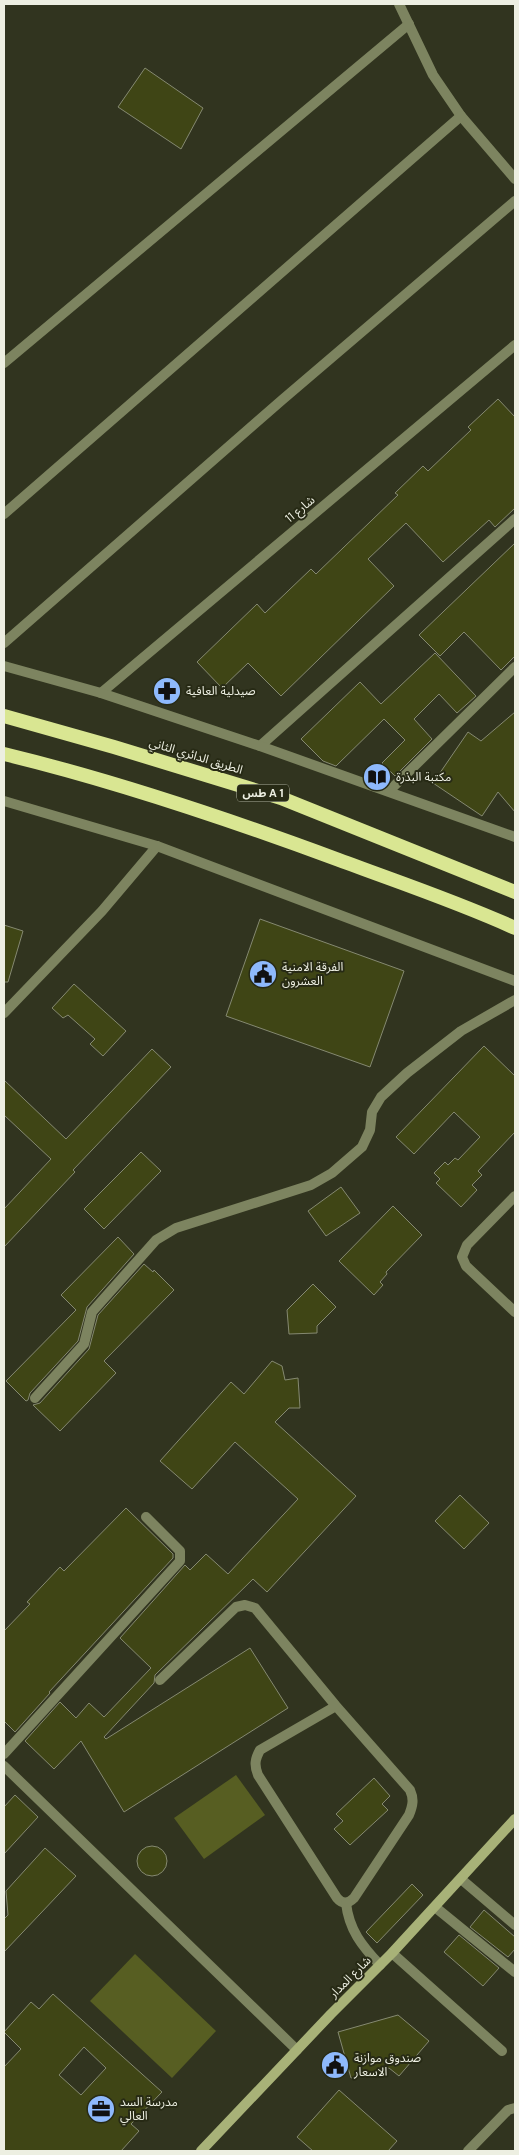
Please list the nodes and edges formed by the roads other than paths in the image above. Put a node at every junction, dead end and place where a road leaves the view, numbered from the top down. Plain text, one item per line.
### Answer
1 (399, 4) edge
2 (409, 24) junction
3 (461, 116) junction
4 (515, 179) edge
5 (515, 201) edge
6 (515, 345) edge
7 (4, 362) edge
8 (4, 514) edge
9 (515, 519) edge
10 (4, 642) edge
11 (4, 666) edge
12 (515, 667) edge
13 (100, 693) junction
14 (4, 716) edge
15 (260, 746) junction
16 (4, 754) edge
17 (389, 792) junction
18 (4, 801) edge
19 (515, 837) edge
20 (158, 846) junction
21 (515, 892) edge
22 (515, 928) edge
23 (515, 981) edge
24 (515, 1000) edge
25 (4, 1013) edge
26 (515, 1196) edge
27 (515, 1312) edge
28 (35, 1398) dead end
29 (146, 1516) dead end
30 (160, 1680) dead end
31 (336, 1706) junction
32 (4, 1754) edge
33 (4, 1766) edge
34 (515, 1819) edge
35 (461, 1878) junction
36 (346, 1903) junction
37 (435, 1907) junction
38 (515, 1925) edge
39 (392, 1953) junction
40 (380, 1965) junction
41 (515, 1972) edge
42 (297, 2050) junction
43 (502, 2051) dead end
44 (515, 2108) edge
45 (201, 2151) edge
46 (468, 2151) edge

1 - 2 street
2 - 3 street
2 - 7 street
3 - 4 street
3 - 8 street
5 - 10 street
6 - 13 street, شارع 11
9 - 15 street
11 - 13 street
12 - 17 street
13 - 15 street
14 - 21 highway, الطريق الدائري الثاني / طس A 1
15 - 17 street
16 - 22 highway
17 - 19 street
18 - 20 street
20 - 23 street
20 - 25 street
24 - 28 street
26 - 27 street
29 - 32 street
30 - 31 street
31 - 36 street
31 - 36 street
33 - 42 street
34 - 35 main road, شارع المدار
35 - 37 main road, شارع المدار
35 - 38 street
36 - 40 street
37 - 39 main road, شارع المدار
37 - 41 street
39 - 40 main road, شارع المدار
39 - 43 street
40 - 42 main road, شارع المدار
42 - 45 main road, شارع المدار
44 - 46 street

